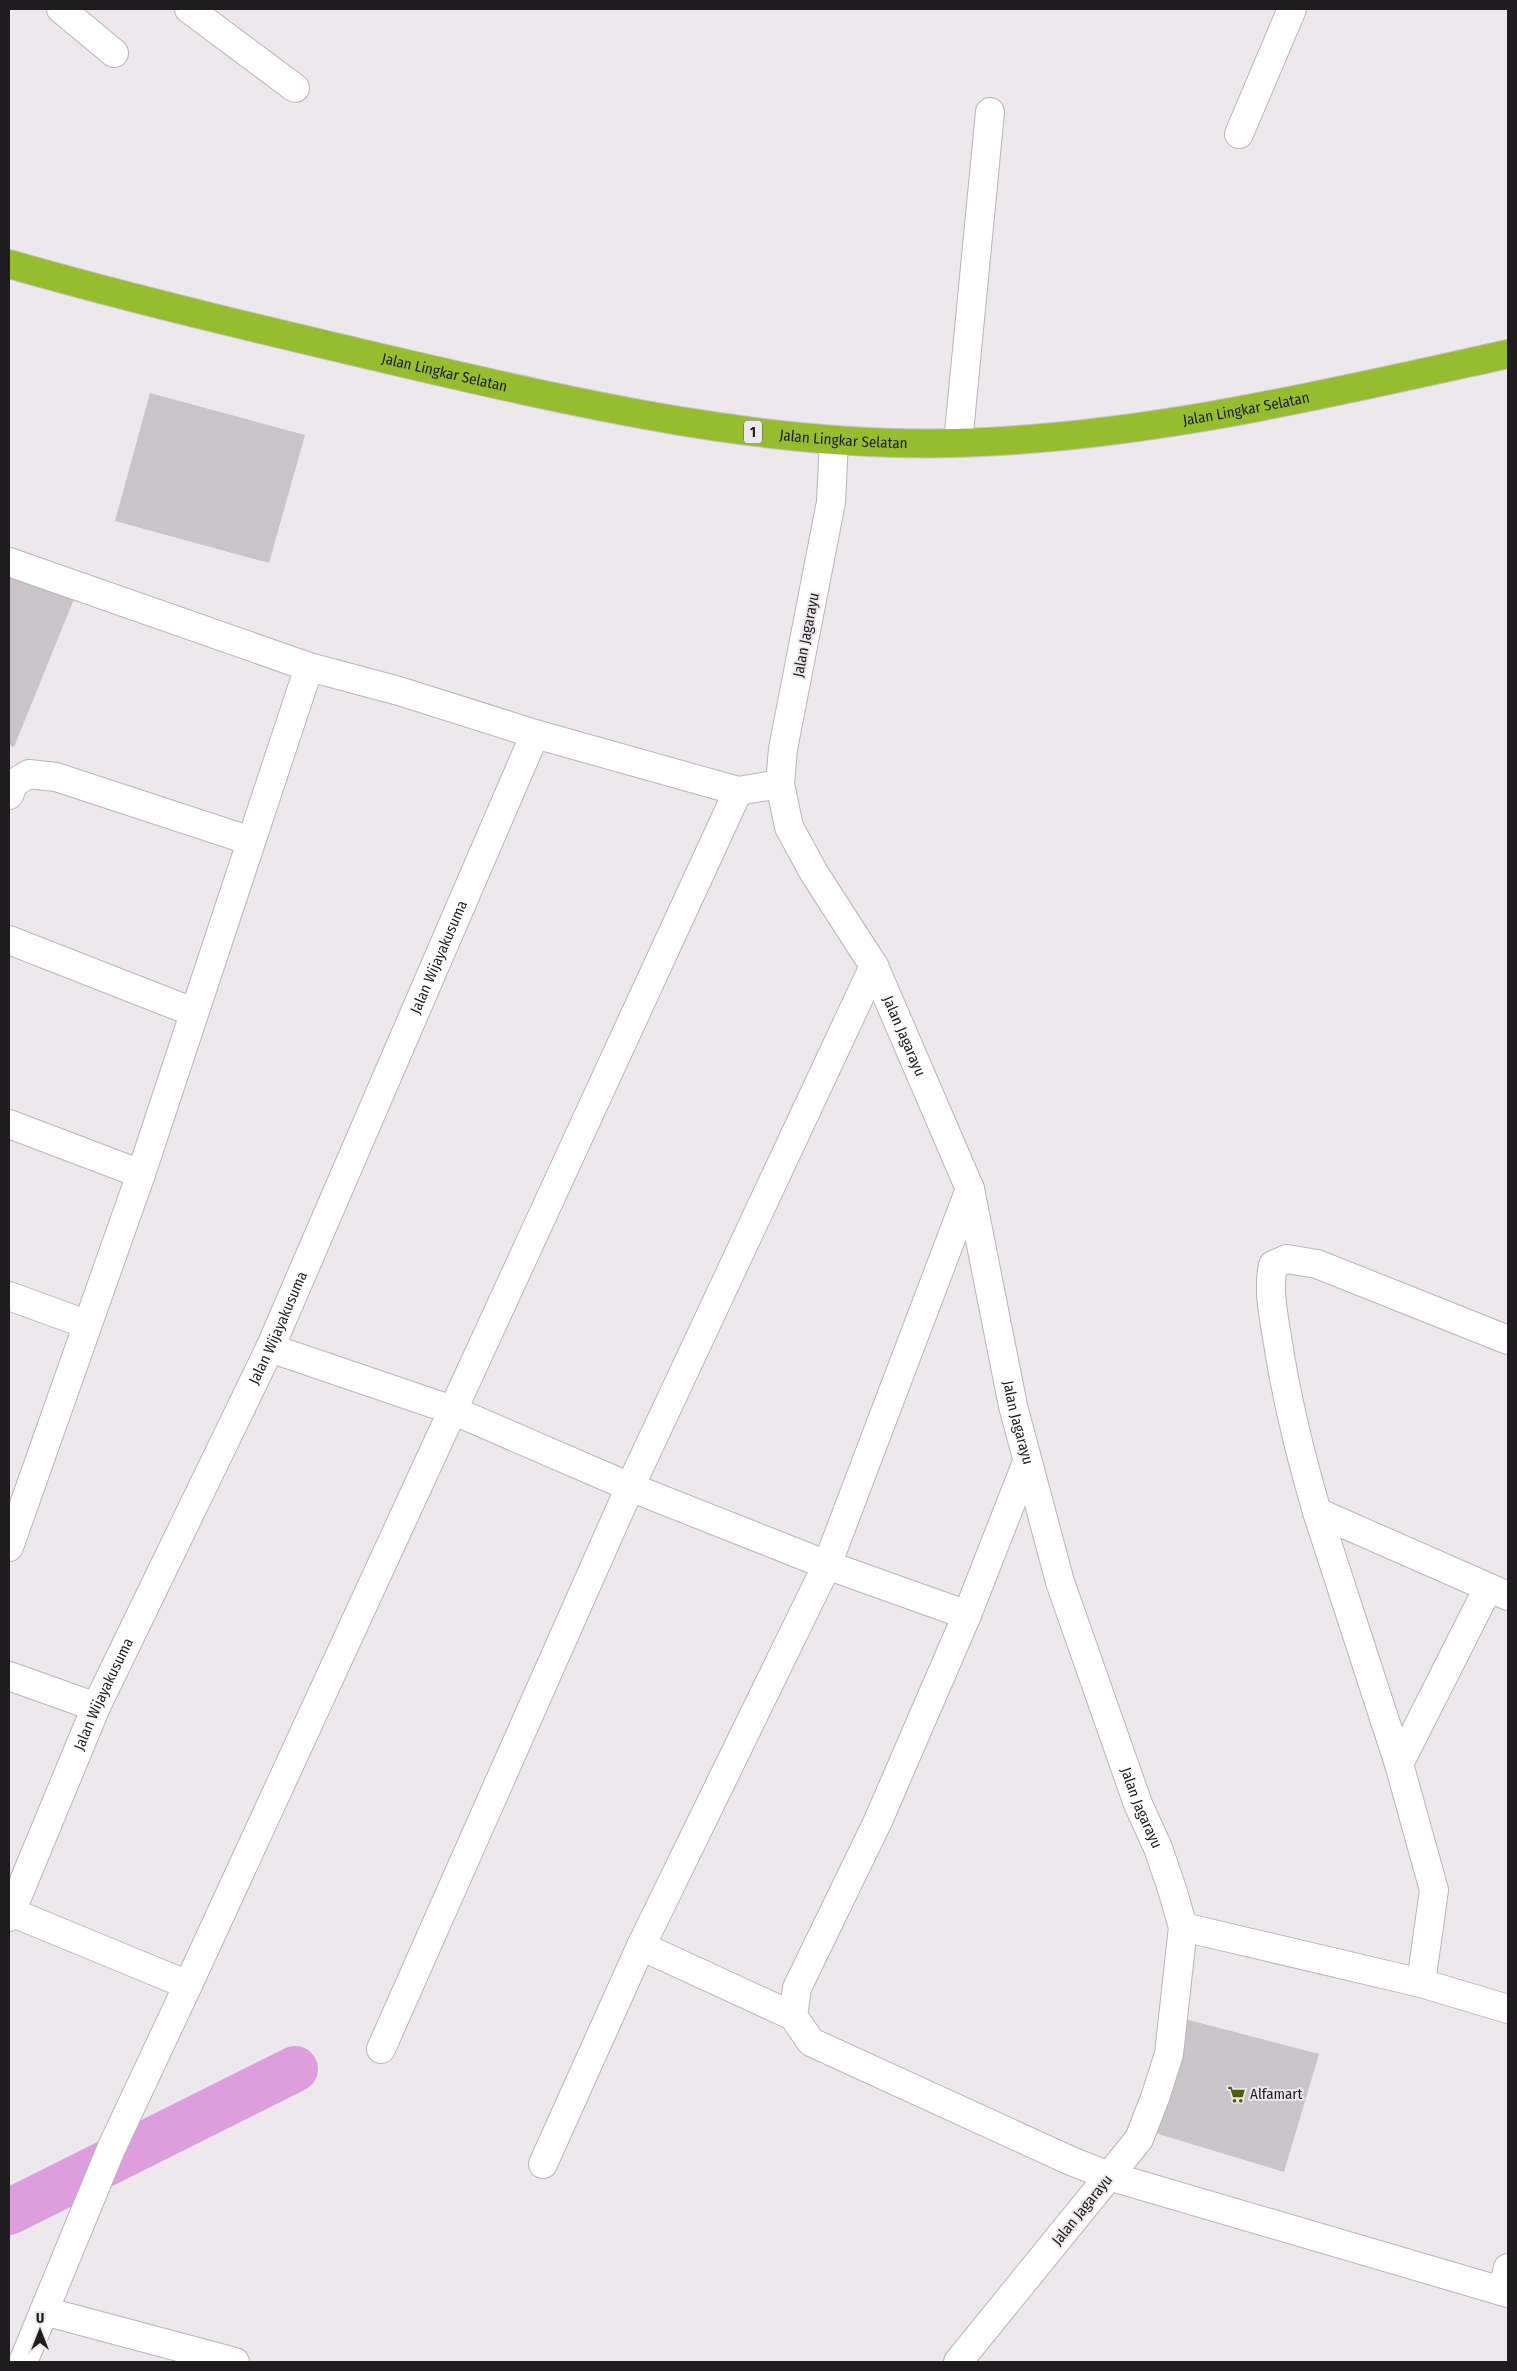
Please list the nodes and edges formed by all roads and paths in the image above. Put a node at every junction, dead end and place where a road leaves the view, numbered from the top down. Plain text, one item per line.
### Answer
1 (61, 9) edge
2 (189, 9) edge
3 (1292, 9) edge
4 (114, 53) dead end
5 (295, 88) dead end
6 (990, 112) dead end
7 (1239, 134) dead end
8 (9, 264) edge
9 (1508, 354) edge
10 (834, 441) junction
11 (958, 443) junction
12 (9, 562) edge
13 (309, 667) junction
14 (535, 734) junction
15 (780, 784) junction
16 (738, 791) junction
17 (9, 795) edge
18 (251, 841) junction
19 (9, 940) edge
20 (874, 966) junction
21 (193, 1012) junction
22 (9, 1124) edge
23 (141, 1174) junction
24 (970, 1189) junction
25 (9, 1296) edge
26 (86, 1324) junction
27 (1508, 1340) edge
28 (270, 1348) junction
29 (452, 1410) junction
30 (1026, 1462) junction
31 (630, 1487) junction
32 (18, 1490) edge
33 (1317, 1512) junction
34 (9, 1547) edge
35 (827, 1565) junction
36 (1498, 1592) edge
37 (967, 1615) junction
38 (9, 1676) edge
39 (96, 1707) junction
40 (1399, 1764) junction
41 (10, 1915) edge
42 (1183, 1927) junction
43 (641, 1946) junction
44 (1421, 1982) junction
45 (188, 1985) junction
46 (1508, 2009) edge
47 (793, 2016) junction
48 (381, 2049) dead end
49 (543, 2164) dead end
50 (1109, 2176) junction
51 (1506, 2284) edge
52 (44, 2311) junction
53 (22, 2362) edge
54 (235, 2362) edge
55 (958, 2362) edge

1 - 4 street
2 - 5 street
3 - 7 street
6 - 11 street
8 - 10 highway, Jalan Lingkar Selatan / 1
9 - 11 highway, Jalan Lingkar Selatan / 1
10 - 11 highway, Jalan Lingkar Selatan / 1
10 - 15 street, Jalan Jagarayu
12 - 13 street
13 - 14 street
13 - 18 street
14 - 16 street
14 - 28 street, Jalan Wijayakusuma
15 - 16 street
15 - 20 street, Jalan Jagarayu
16 - 29 street
17 - 18 street
18 - 21 street
19 - 21 street
20 - 24 street, Jalan Jagarayu
20 - 31 street
21 - 23 street
22 - 23 street
23 - 26 street
24 - 30 street, Jalan Jagarayu
24 - 35 street
25 - 26 street
26 - 32 street
27 - 33 street
28 - 29 street
28 - 39 street, Jalan Wijayakusuma
29 - 31 street
29 - 45 street
30 - 37 street
30 - 42 street, Jalan Jagarayu
31 - 35 street
31 - 48 street
32 - 34 street
33 - 36 street
33 - 40 street
35 - 37 street
35 - 43 street
36 - 40 street
37 - 47 street
38 - 39 street
39 - 41 street, Jalan Wijayakusuma
40 - 44 street
41 - 45 street
42 - 44 street
42 - 50 street, Jalan Jagarayu
43 - 47 street
43 - 49 street
44 - 46 street
45 - 52 street
47 - 50 street
50 - 51 street
50 - 55 street, Jalan Jagarayu
52 - 53 street
52 - 54 street

